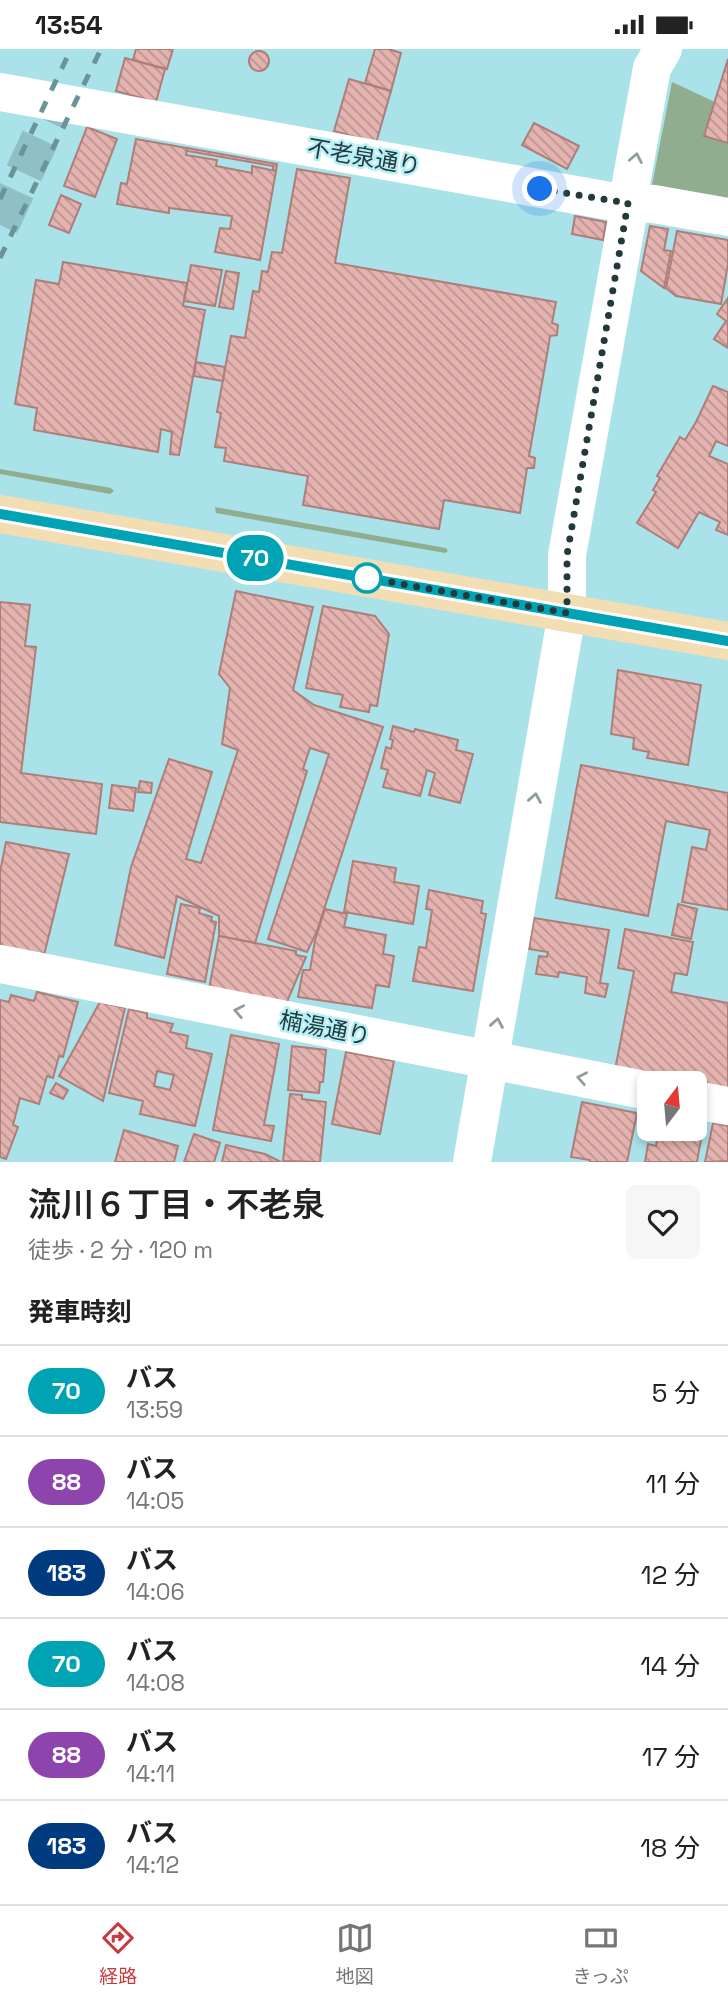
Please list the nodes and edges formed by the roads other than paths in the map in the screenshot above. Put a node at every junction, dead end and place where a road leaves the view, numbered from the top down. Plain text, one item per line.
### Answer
1 (663, 49) edge
2 (0, 92) edge
3 (628, 203) junction
4 (728, 217) edge
5 (0, 514) edge
6 (567, 613) junction
7 (728, 641) edge
8 (0, 964) edge
9 (491, 1061) junction
10 (637, 1089) edge
11 (707, 1103) edge
12 (728, 1107) edge
13 (472, 1162) edge

3 -> 1 street
2 - 3 street, 不老泉通り
3 - 4 street, 不老泉通り
3 - 6 street
5 - 6 main road
6 - 7 main road
9 -> 6 street
9 -> 8 street, 楠湯通り
10 -> 9 street, 楠湯通り
9 - 13 street
11 - 12 street

